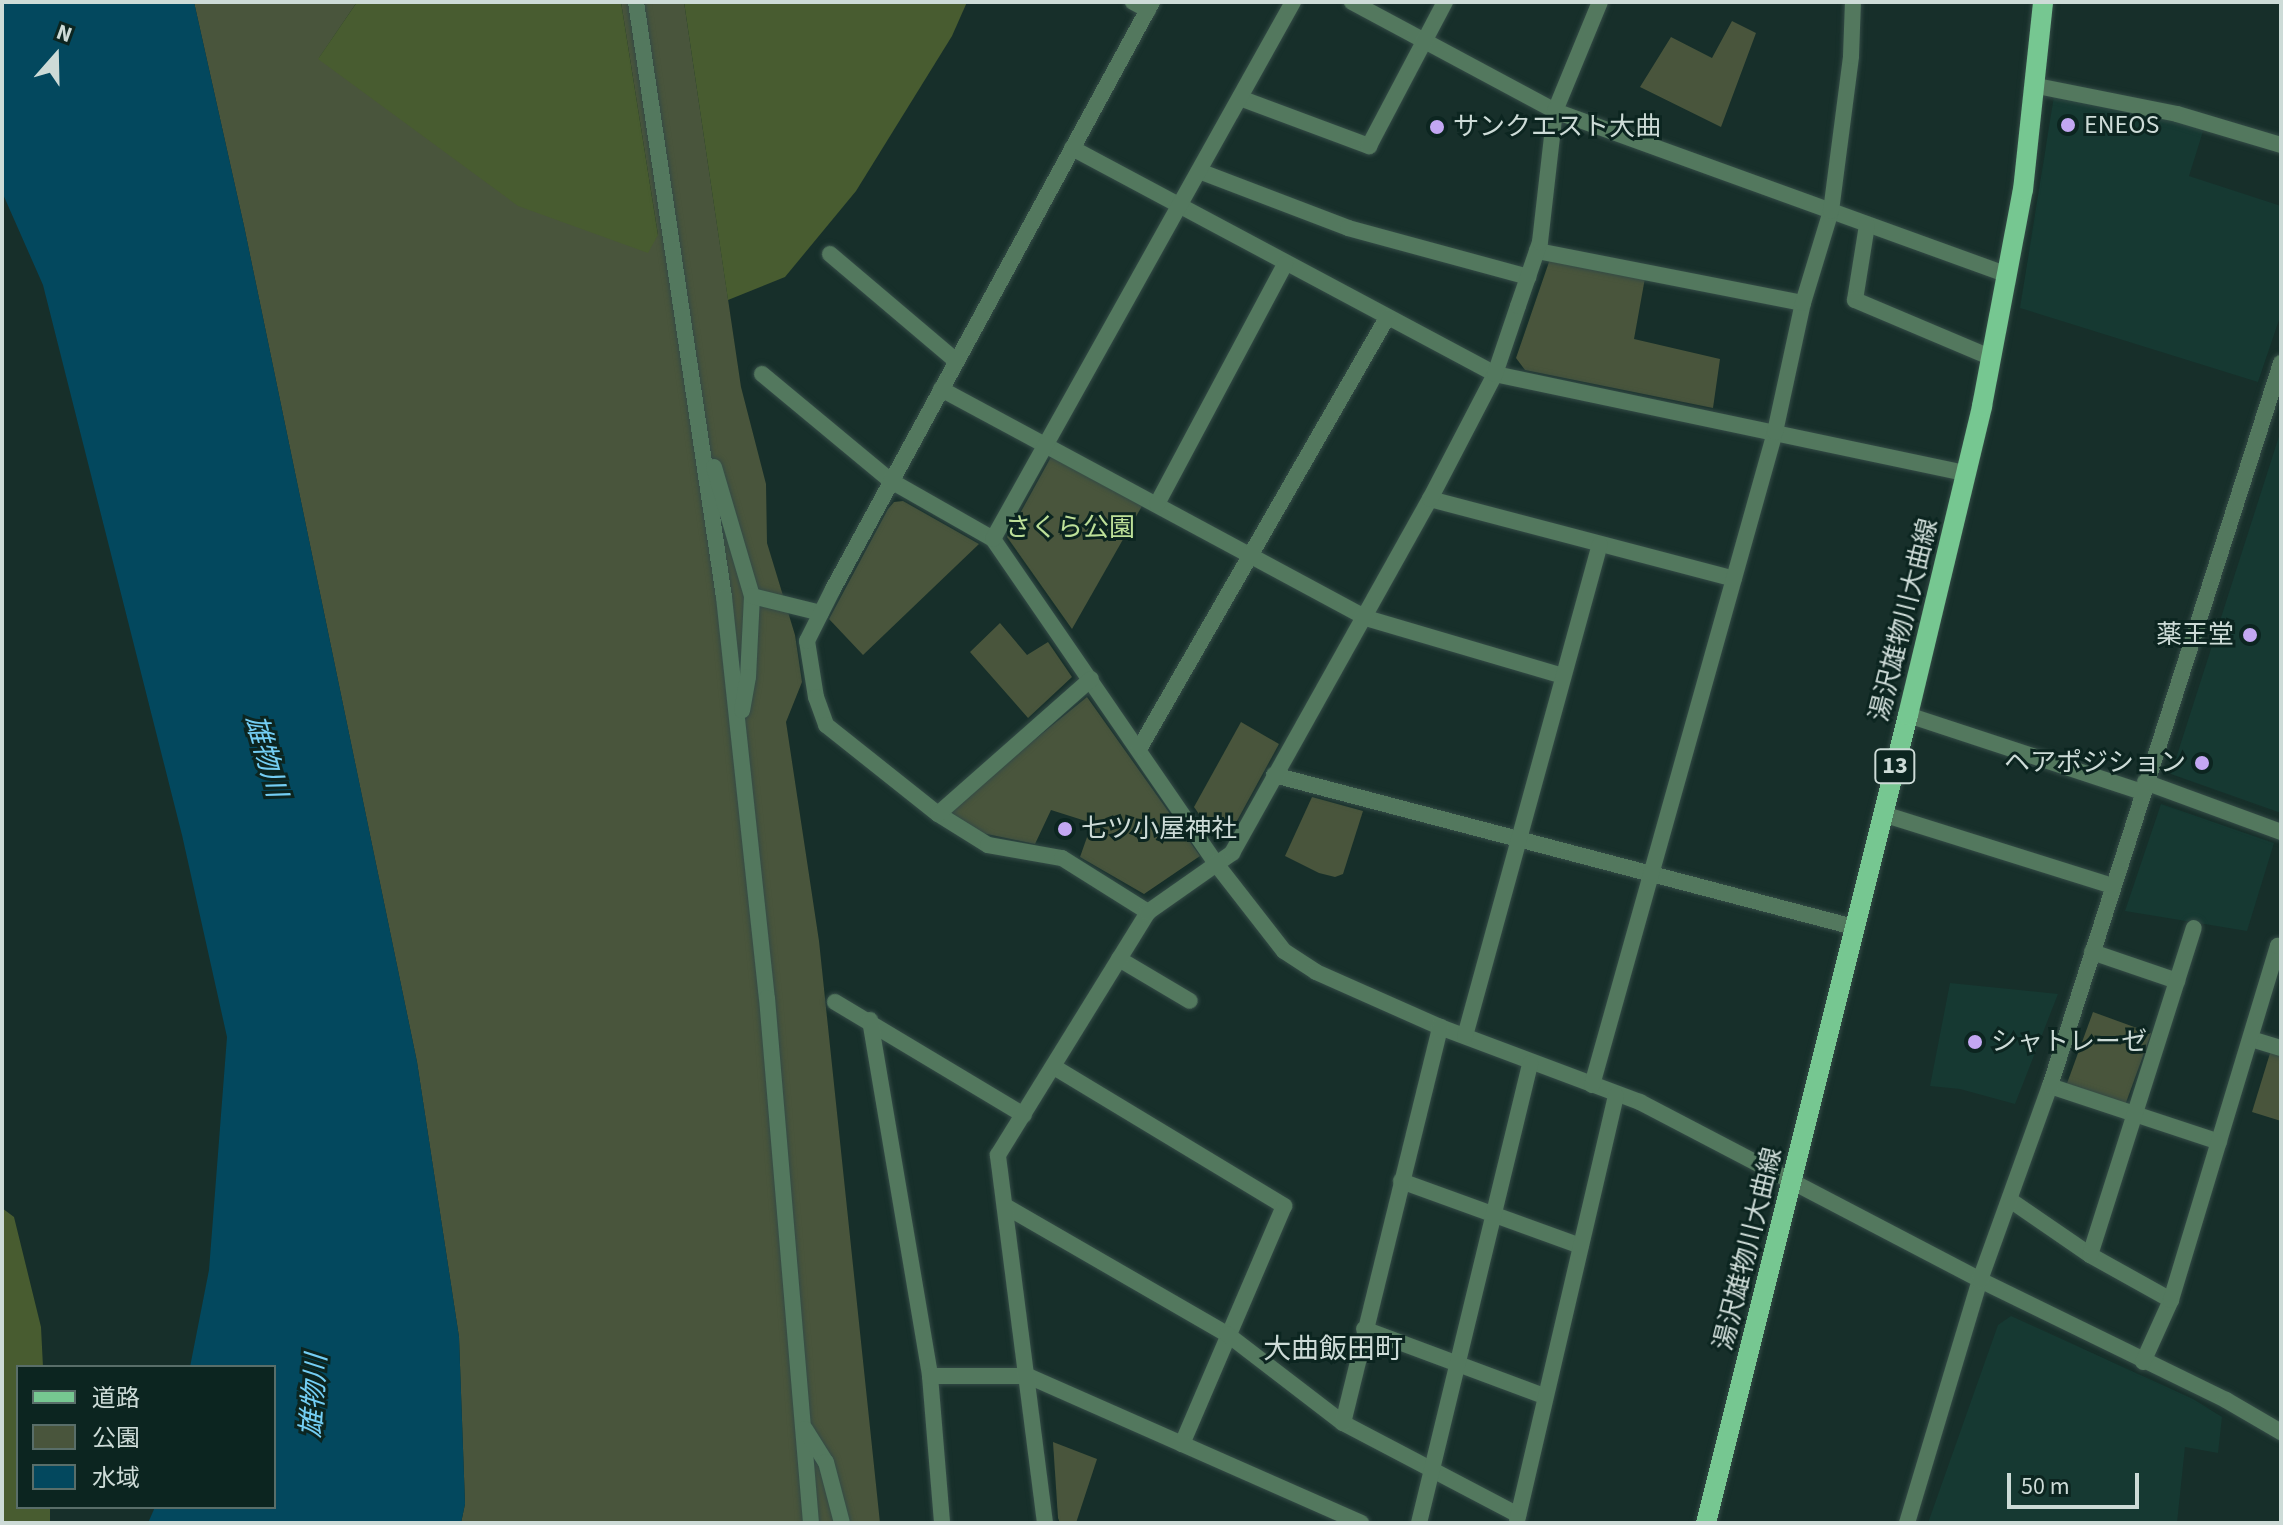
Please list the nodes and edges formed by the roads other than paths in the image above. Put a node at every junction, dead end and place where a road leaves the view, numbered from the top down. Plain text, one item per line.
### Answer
1 (636, 2) edge
2 (1293, 2) edge
3 (1352, 2) edge
4 (1445, 2) edge
5 (1600, 2) edge
6 (1853, 2) edge
7 (2043, 2) edge
8 (1144, 5) edge
9 (1426, 40) junction
10 (2037, 86) junction
11 (1240, 98) junction
12 (1555, 111) junction
13 (2281, 145) edge
14 (1072, 148) junction
15 (1199, 171) junction
16 (1178, 207) junction
17 (1831, 211) junction
18 (1867, 225) junction
19 (1537, 251) junction
20 (830, 254) dead end
21 (1285, 264) junction
22 (2007, 275) junction
23 (1528, 277) junction
24 (1803, 303) junction
25 (1387, 317) junction
26 (1992, 358) junction
27 (956, 361) junction
28 (2281, 363) edge
29 (762, 374) dead end
30 (1495, 374) junction
31 (941, 389) junction
32 (1775, 432) junction
33 (702, 441) junction
34 (1047, 445) junction
35 (1966, 473) junction
36 (891, 481) junction
37 (1430, 499) junction
38 (1157, 504) junction
39 (993, 539) junction
40 (1600, 544) junction
41 (1251, 556) junction
42 (1734, 579) junction
43 (752, 596) junction
44 (821, 613) junction
45 (1366, 618) junction
46 (1563, 676) junction
47 (1091, 679) junction
48 (1908, 715) junction
49 (738, 719) junction
50 (1139, 749) junction
51 (1274, 775) junction
52 (2144, 787) junction
53 (938, 814) junction
54 (1883, 814) junction
55 (2281, 832) edge
56 (1518, 838) junction
57 (1217, 865) junction
58 (1653, 875) junction
59 (2113, 886) junction
60 (1148, 912) junction
61 (1854, 927) junction
62 (2194, 928) dead end
63 (2281, 946) edge
64 (2092, 952) junction
65 (1119, 959) junction
66 (2177, 981) junction
67 (1190, 1001) dead end
68 (835, 1002) dead end
69 (870, 1020) junction
70 (1440, 1027) junction
71 (1465, 1036) junction
72 (2251, 1039) junction
73 (2281, 1048) edge
74 (1530, 1063) junction
75 (1054, 1067) junction
76 (1592, 1085) junction
77 (2050, 1086) junction
78 (1616, 1095) junction
79 (1024, 1115) junction
80 (2134, 1117) junction
81 (2219, 1142) junction
82 (1793, 1180) junction
83 (1401, 1181) junction
84 (2010, 1200) junction
85 (1005, 1206) junction
86 (1493, 1214) junction
87 (1581, 1246) junction
88 (2090, 1255) junction
89 (1980, 1280) junction
90 (2171, 1300) junction
91 (1364, 1329) junction
92 (1227, 1334) junction
93 (2143, 1362) junction
94 (1455, 1365) junction
95 (930, 1376) junction
96 (1028, 1376) junction
97 (1544, 1396) junction
98 (1343, 1423) junction
99 (803, 1427) junction
100 (2281, 1432) edge
101 (1182, 1444) junction
102 (1432, 1469) junction
103 (1517, 1519) edge
104 (811, 1523) edge
105 (842, 1523) edge
106 (942, 1523) edge
107 (1045, 1523) edge
108 (1361, 1523) edge
109 (1419, 1523) edge
110 (1706, 1523) edge
111 (1907, 1523) edge

1 - 33 street
2 - 11 street
3 - 9 street
4 - 9 street
5 - 12 street
6 - 17 street
7 - 10 main road, 湯沢雄物川大曲線 / 13
8 - 14 street
9 - 11 street
9 - 12 street
10 - 13 street
10 - 22 main road, 湯沢雄物川大曲線 / 13
11 - 15 street
12 - 17 street
12 - 19 street
14 - 16 street
14 - 27 street
15 - 16 street
15 - 23 street
16 - 21 street
16 - 34 street
17 - 18 street
17 - 24 street
18 - 22 street
18 - 26 street
19 - 23 street
19 - 24 street
20 - 27 street
21 - 25 street
21 - 38 street
22 - 26 main road, 湯沢雄物川大曲線 / 13
23 - 30 street
24 - 32 street
25 - 30 street
25 - 41 street
26 - 35 main road, 湯沢雄物川大曲線 / 13
27 - 31 street
28 - 52 street
29 - 36 street
30 - 32 street
30 - 37 street
31 - 34 street
31 - 36 street
32 - 35 street
32 - 42 street
33 - 43 street
33 - 49 street
34 - 38 street
34 - 39 street
35 - 48 main road, 湯沢雄物川大曲線 / 13
36 - 39 street
36 - 44 street
37 - 40 street
37 - 45 street
38 - 41 street
39 - 47 street
40 - 42 street
40 - 46 street
41 - 45 street
41 - 50 street
42 - 58 street
43 - 44 street
43 - 49 street
44 - 53 street
45 - 46 street
45 - 51 street
46 - 56 street
47 - 50 street
47 - 53 street
48 - 52 street
48 - 54 main road, 湯沢雄物川大曲線 / 13
49 - 99 street
50 - 57 street
51 - 56 street
51 - 57 street
52 - 55 street
52 - 59 street
53 - 60 street
54 - 59 street
54 - 61 main road, 湯沢雄物川大曲線 / 13
56 - 58 street
56 - 71 street
57 - 60 street
57 - 70 street
58 - 61 street
58 - 76 street
59 - 64 street
60 - 65 street
61 - 82 main road, 湯沢雄物川大曲線 / 13
62 - 66 street
63 - 72 street
64 - 66 street
64 - 77 street
65 - 67 street
65 - 75 street
66 - 80 street
68 - 69 street
69 - 79 street
69 - 95 street
70 - 71 street
70 - 83 street
71 - 74 street
72 - 73 street
72 - 81 street
74 - 76 street
74 - 86 street
75 - 79 street
75 - 92 street
76 - 78 street
77 - 80 street
77 - 84 street
78 - 82 street
78 - 87 street
79 - 85 street
80 - 81 street
80 - 88 street
81 - 90 street
82 - 89 street
82 - 110 main road, 湯沢雄物川大曲線 / 13
83 - 86 street
83 - 91 street
84 - 88 street
84 - 89 street
85 - 92 street
85 - 96 street
86 - 87 street
86 - 94 street
87 - 97 street
88 - 90 street
89 - 93 street
89 - 111 street
90 - 93 street
91 - 94 street
91 - 98 street
92 - 98 street
92 - 101 street
93 - 100 street
94 - 97 street
94 - 102 street
95 - 96 street
95 - 106 street
96 - 101 street
96 - 107 street
97 - 103 street
98 - 102 street
99 - 104 street
99 - 105 street
101 - 108 street
102 - 103 street
102 - 109 street

